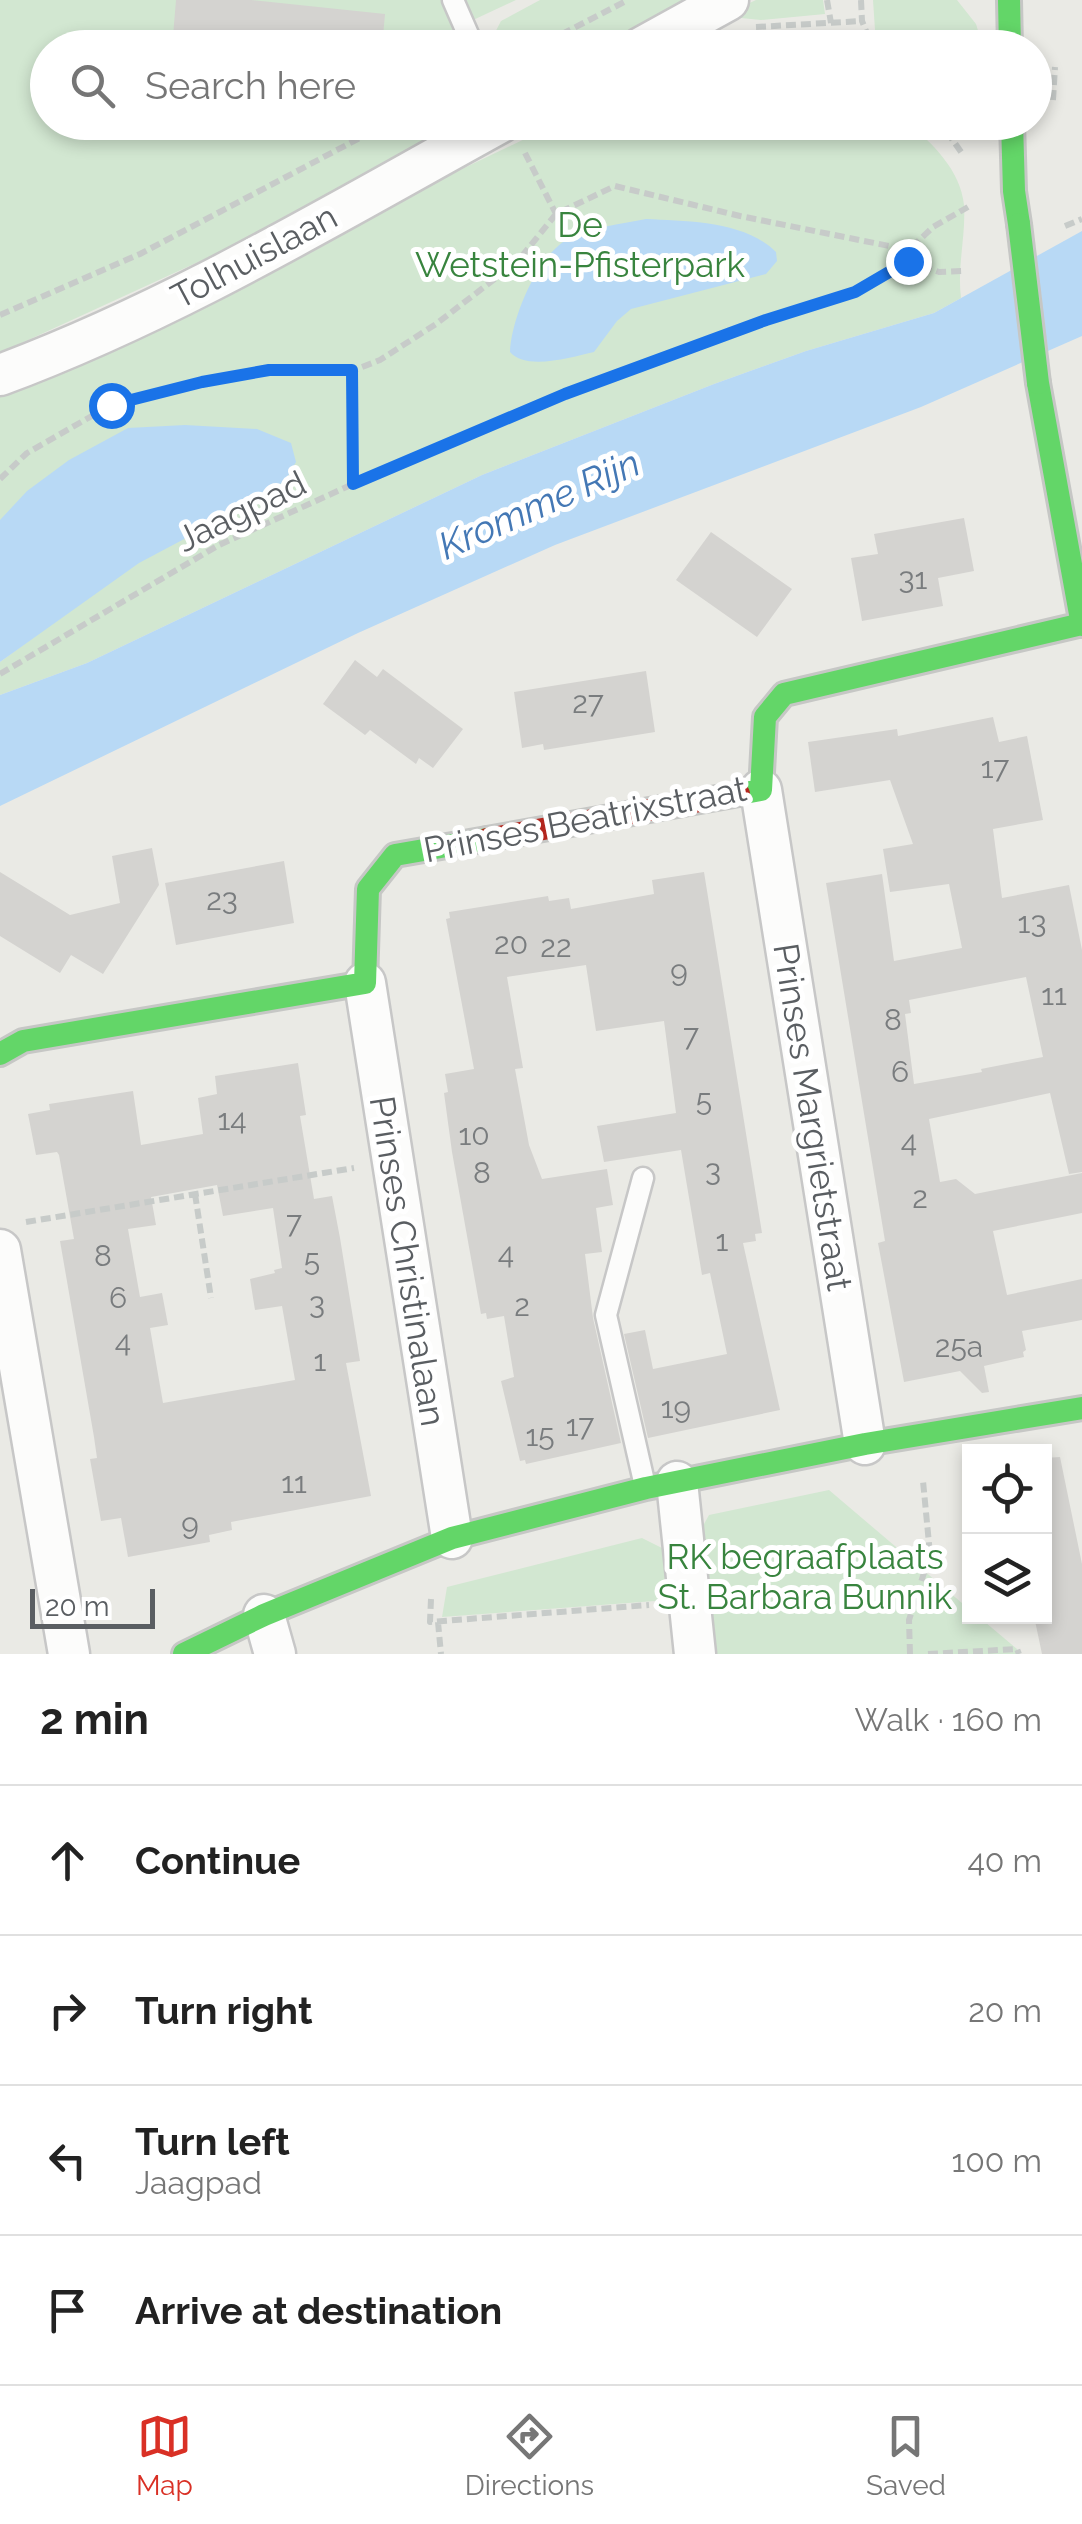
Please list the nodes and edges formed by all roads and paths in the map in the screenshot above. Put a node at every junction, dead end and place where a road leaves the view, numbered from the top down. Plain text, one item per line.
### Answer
1 (453, 0) edge
2 (628, 0) edge
3 (728, 0) edge
4 (828, 0) edge
5 (861, 0) edge
6 (1009, 0) edge
7 (862, 21) junction
8 (466, 30) edge
9 (570, 30) edge
10 (674, 30) edge
11 (866, 30) edge
12 (1010, 30) edge
13 (356, 140) edge
14 (490, 140) edge
15 (515, 140) edge
16 (1013, 140) edge
17 (982, 200) dead end
18 (556, 214) junction
19 (909, 250) junction
20 (908, 261) junction
21 (964, 272) dead end
22 (0, 315) edge
23 (352, 370) junction
24 (0, 375) edge
25 (0, 479) edge
26 (353, 484) junction
27 (1074, 554) edge
28 (1082, 624) edge
29 (0, 674) edge
30 (762, 790) junction
31 (365, 983) junction
32 (0, 1054) edge
33 (370, 1166) dead end
34 (643, 1178) dead end
35 (194, 1194) junction
36 (8, 1237) edge
37 (211, 1298) dead end
38 (1082, 1408) edge
39 (865, 1444) junction
40 (662, 1485) junction
41 (928, 1516) dead end
42 (440, 1543) junction
43 (689, 1596) junction
44 (264, 1615) junction
45 (438, 1622) junction
46 (976, 1652) edge
47 (68, 1654) edge
48 (184, 1654) edge
49 (274, 1654) edge
50 (441, 1654) edge
51 (695, 1654) edge
52 (910, 1654) edge
53 (928, 1654) edge
54 (1019, 1654) edge

1 - 8 lane
2 - 9 path
3 - 10 street
4 - 7 path
5 - 7 path
6 - 12 street
7 - 11 path
13 - 22 path
14 - 24 street, Tolhuislaan
15 - 18 path
16 - 27 street, bridge
17 - 19 path
18 - 19 path
18 - 23 path
19 - 20 path
20 - 21 path
20 - 26 path, Jaagpad
23 - 25 path
23 - 26 path
26 - 29 path, Jaagpad
27 - 28 street
28 - 30 street, Prinses Beatrixstraat
30 - 31 street, Prinses Beatrixstraat
30 - 39 street, Prinses Margrietstraat
31 - 32 street
31 - 42 street, Prinses Christinalaan
33 - 35 path
34 - 40 lane
35 - 36 path
35 - 37 path
36 - 47 street
38 - 39 street
39 - 40 street
40 - 42 street
40 - 43 street
41 - 52 path
42 - 44 street
42 - 45 path
43 - 45 path
43 - 51 street
44 - 48 street
44 - 49 street
45 - 50 path
46 - 53 path
46 - 54 path

